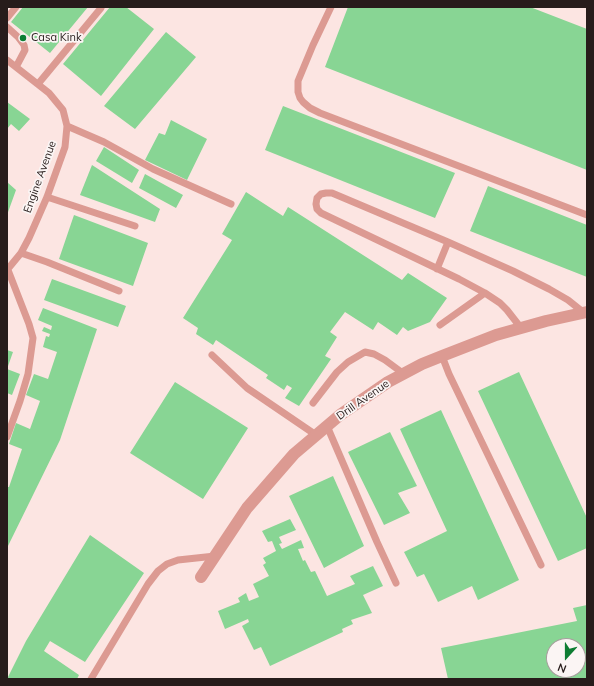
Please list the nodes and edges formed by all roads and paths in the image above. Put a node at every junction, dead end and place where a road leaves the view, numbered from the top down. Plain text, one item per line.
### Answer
1 (16, 7) edge
2 (331, 7) edge
3 (101, 8) edge
4 (7, 18) edge
5 (7, 27) edge
6 (7, 60) edge
7 (16, 67) junction
8 (38, 84) junction
9 (67, 126) junction
10 (46, 197) junction
11 (231, 204) dead end
12 (587, 215) edge
13 (135, 226) dead end
14 (448, 242) junction
15 (21, 253) junction
16 (10, 261) edge
17 (437, 269) junction
18 (7, 270) edge
19 (119, 292) dead end
20 (485, 293) junction
21 (585, 312) edge
22 (440, 325) dead end
23 (521, 328) junction
24 (212, 355) dead end
25 (442, 356) junction
26 (404, 374) junction
27 (313, 403) dead end
28 (327, 426) junction
29 (316, 435) junction
30 (7, 437) edge
31 (215, 556) junction
32 (541, 565) dead end
33 (201, 577) dead end
34 (396, 583) dead end
35 (91, 679) edge

1 - 4 lane
2 - 12 lane
3 - 8 lane
5 - 7 lane
6 - 7 lane, Engine Avenue
7 - 8 lane, Engine Avenue
8 - 9 lane, Engine Avenue
9 - 10 lane, Engine Avenue
9 - 11 lane
10 - 13 lane
10 - 15 lane, Engine Avenue
14 - 17 lane
14 - 17 lane
14 - 21 lane
15 - 16 lane, Engine Avenue
15 - 19 lane
16 - 18 lane, Engine Avenue
17 - 20 lane
18 - 30 lane
20 - 22 lane
20 - 23 lane
21 - 23 street, Drill Avenue
23 - 25 street, Drill Avenue
24 - 29 lane
25 - 26 street, Drill Avenue
25 - 32 lane
26 - 27 lane
26 - 28 street, Drill Avenue
28 - 29 street, Drill Avenue
28 - 34 lane
29 - 31 street, Drill Avenue
31 - 33 street, Drill Avenue
31 - 35 lane

